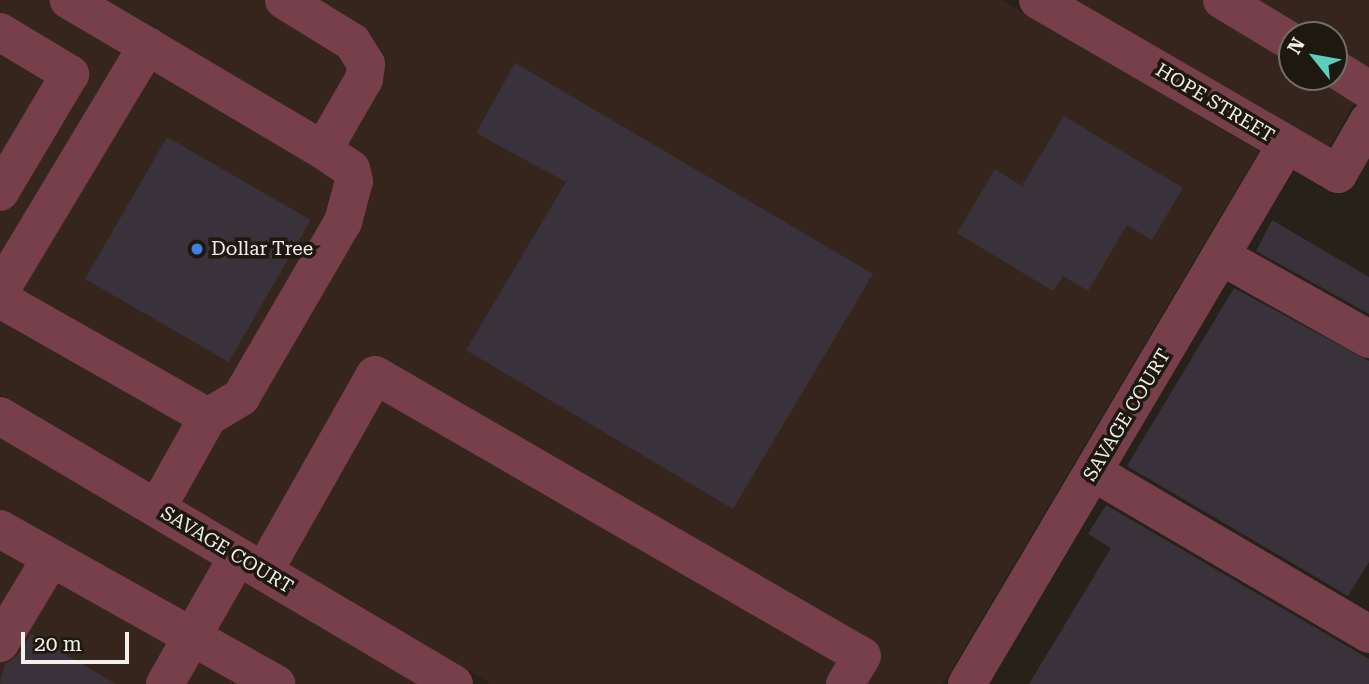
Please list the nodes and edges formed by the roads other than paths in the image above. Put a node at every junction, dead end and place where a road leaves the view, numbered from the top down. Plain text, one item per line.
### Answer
1 (69, 0) edge
2 (284, 0) edge
3 (1038, 0) edge
4 (1222, 0) edge
5 (0, 32) edge
6 (1278, 34) edge
7 (148, 46) junction
8 (1348, 77) edge
9 (1369, 90) edge
10 (1369, 120) edge
11 (1286, 145) junction
12 (323, 150) junction
13 (0, 192) edge
14 (1221, 256) junction
15 (0, 291) edge
16 (0, 299) edge
17 (1369, 339) edge
18 (0, 416) edge
19 (208, 417) junction
20 (1093, 472) junction
21 (157, 508) junction
22 (0, 529) edge
23 (51, 558) junction
24 (251, 564) junction
25 (1369, 634) edge
26 (192, 637) junction
27 (0, 643) edge
28 (165, 684) edge
29 (276, 684) edge
30 (454, 684) edge
31 (845, 684) edge
32 (967, 684) edge

1 - 7 street
2 - 12 street
3 - 11 street, HOPE STREET
4 - 6 street
5 - 13 street
7 - 12 street
7 - 15 street
8 - 9 street
10 - 11 street, HOPE STREET
11 - 14 street, SAVAGE COURT
12 - 19 street
14 - 17 street
14 - 20 street, SAVAGE COURT
16 - 19 street
18 - 21 street, SAVAGE COURT
19 - 21 street
20 - 25 street
20 - 32 street, SAVAGE COURT
21 - 24 street, SAVAGE COURT
22 - 23 street
23 - 26 street
23 - 27 street
24 - 26 street
24 - 30 street, SAVAGE COURT
24 - 31 street
26 - 28 street
26 - 29 street

